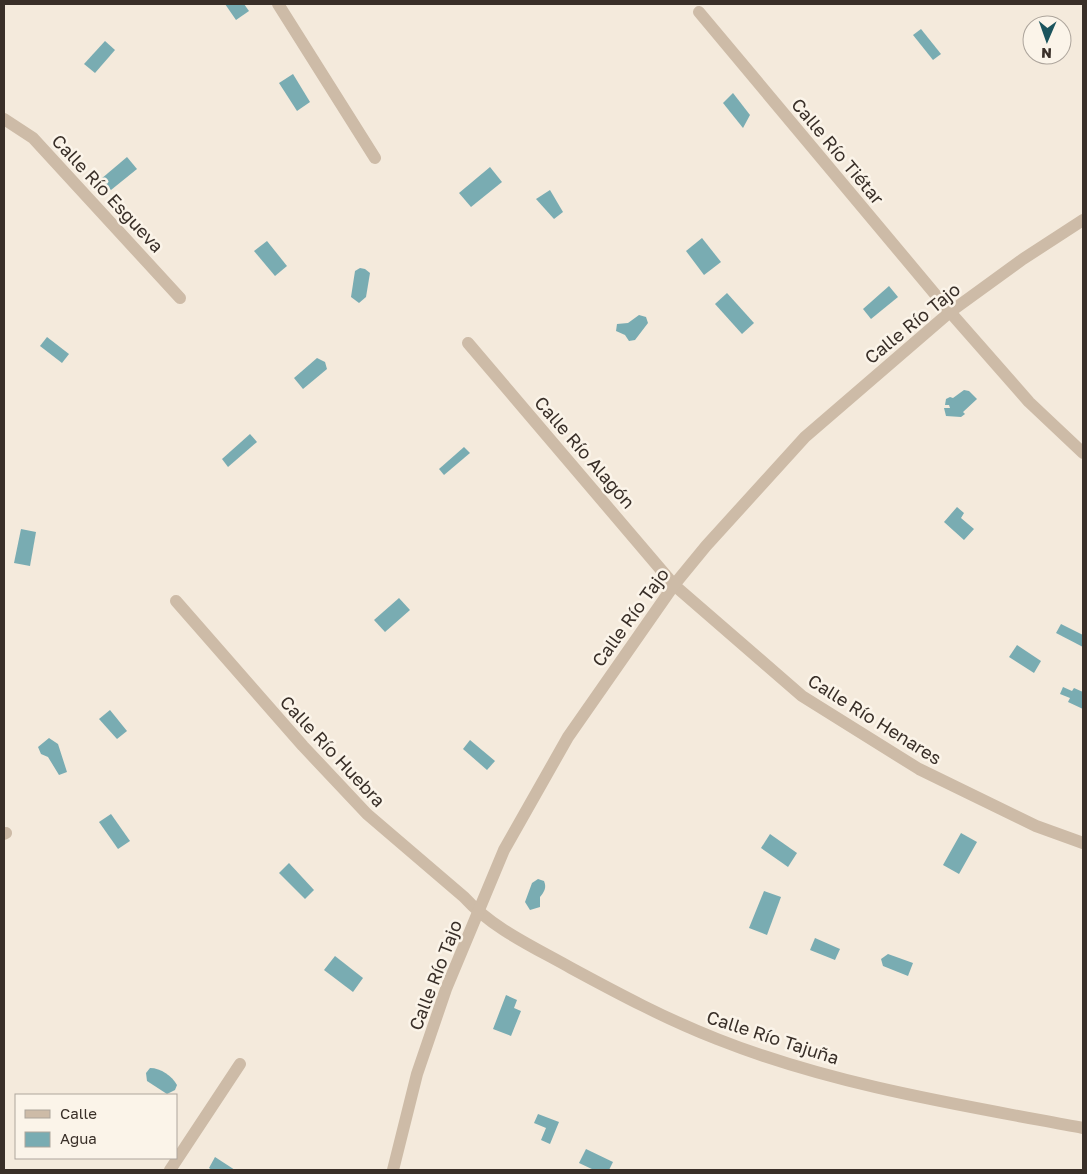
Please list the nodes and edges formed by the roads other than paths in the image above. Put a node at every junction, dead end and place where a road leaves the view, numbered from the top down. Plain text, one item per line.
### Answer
1 (278, 4) edge
2 (699, 12) dead end
3 (4, 119) edge
4 (375, 158) dead end
5 (1083, 220) edge
6 (180, 298) dead end
7 (950, 312) junction
8 (468, 343) dead end
9 (1083, 453) edge
10 (674, 585) junction
11 (176, 601) dead end
12 (1083, 843) edge
13 (478, 912) junction
14 (240, 1064) dead end
15 (1083, 1128) edge
16 (178, 1158) edge
17 (177, 1159) edge
18 (170, 1170) edge
19 (393, 1170) edge

1 - 4 street
2 - 7 street, Calle Río Tiétar
3 - 6 street, Calle Río Esgueva
5 - 7 street, Calle Río Tajo
7 - 9 street, Calle Río Tiétar
7 - 10 street, Calle Río Tajo
8 - 10 street, Calle Río Alagón
10 - 12 street, Calle Río Henares
10 - 13 street, Calle Río Tajo
11 - 13 street, Calle Río Huebra
13 - 15 street, Calle Río Tajuña
13 - 19 street, Calle Río Tajo
14 - 16 street
17 - 18 street

